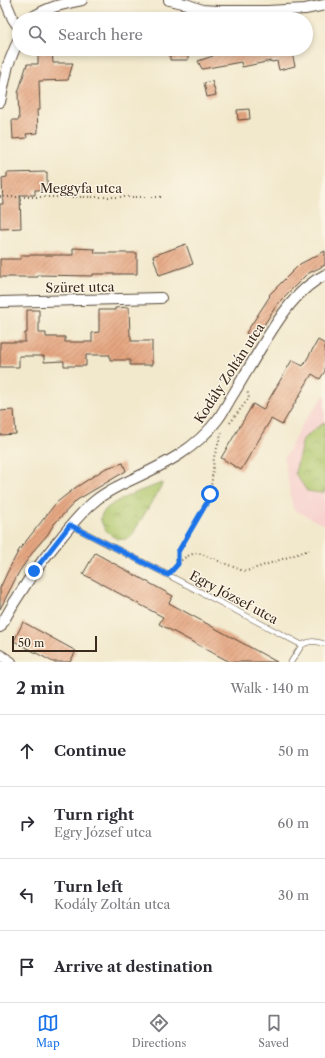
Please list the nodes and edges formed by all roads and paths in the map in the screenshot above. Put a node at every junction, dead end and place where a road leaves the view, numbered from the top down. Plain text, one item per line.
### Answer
1 (5, 0) edge
2 (82, 0) edge
3 (169, 0) edge
4 (325, 5) edge
5 (42, 12) edge
6 (12, 18) edge
7 (12, 51) edge
8 (4, 66) edge
9 (0, 102) edge
10 (0, 197) edge
11 (162, 197) dead end
12 (325, 275) edge
13 (161, 298) dead end
14 (0, 302) edge
15 (243, 377) junction
16 (70, 525) junction
17 (309, 550) dead end
18 (178, 564) junction
19 (168, 575) junction
20 (0, 627) edge
21 (325, 644) edge
22 (302, 645) junction
23 (0, 655) edge
24 (11, 662) edge
25 (291, 662) edge

1 - 6 street
2 - 5 street
3 - 4 street
7 - 8 street
8 - 9 street
10 - 11 path, Meggyfa utca
12 - 15 street, Kodály Zoltán utca
13 - 14 street, Szüret utca
15 - 16 street, Kodály Zoltán utca
15 - 18 path
16 - 19 lane, Egry József utca
16 - 20 street, Kodály Zoltán utca
17 - 18 path
18 - 19 path
19 - 22 lane, Egry József utca
21 - 22 lane
22 - 25 lane
23 - 24 street

